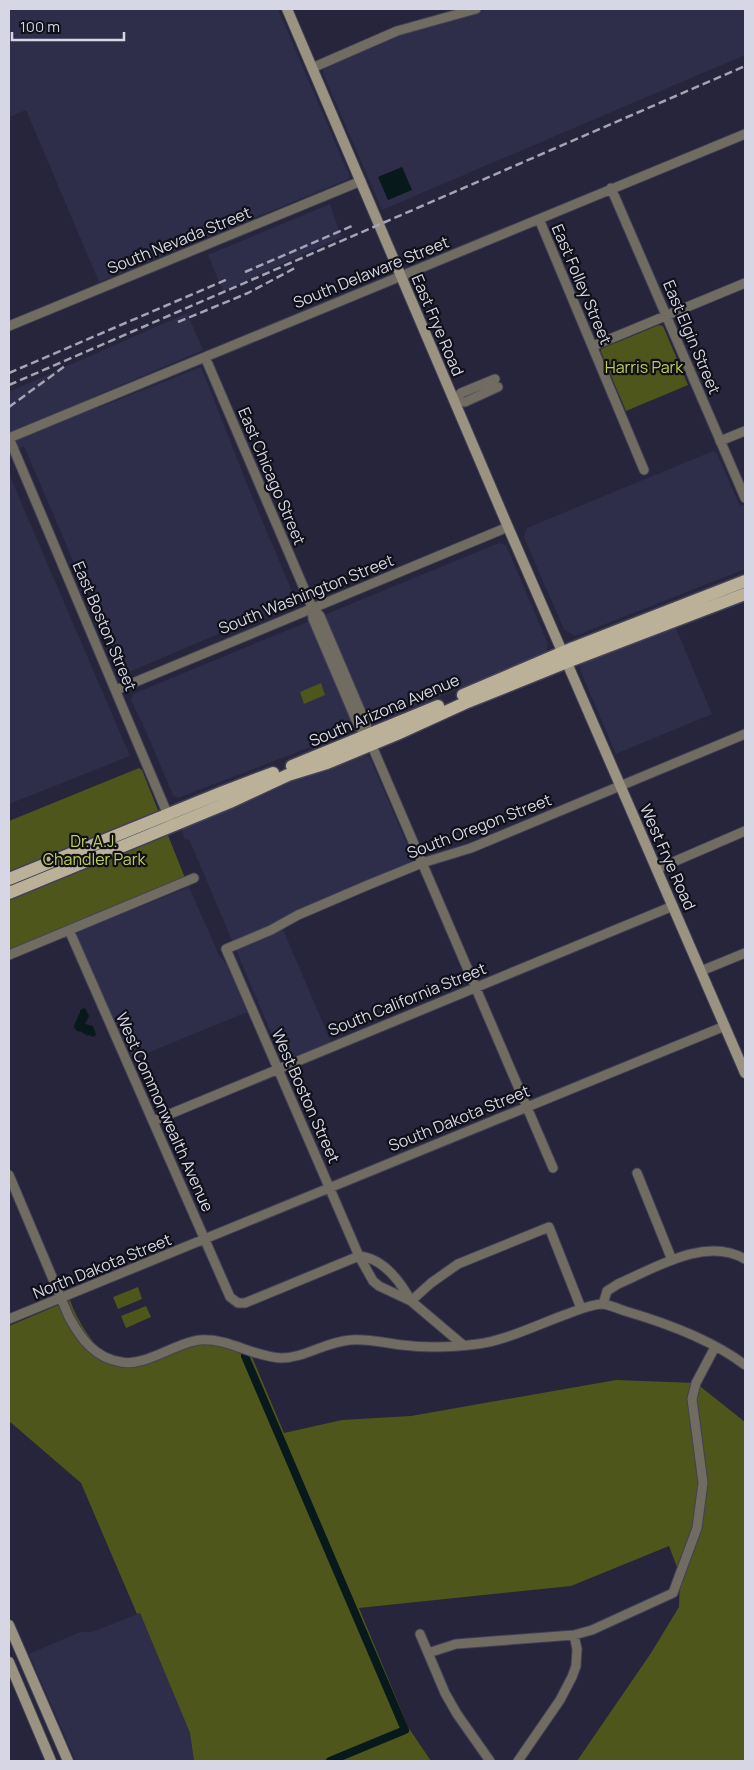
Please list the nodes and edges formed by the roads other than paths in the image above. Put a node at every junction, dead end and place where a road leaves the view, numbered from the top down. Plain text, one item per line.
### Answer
1 (287, 9) edge
2 (476, 9) edge
3 (312, 68) junction
4 (745, 134) edge
5 (361, 181) junction
6 (611, 188) junction
7 (539, 219) junction
8 (401, 276) junction
9 (745, 283) edge
10 (667, 315) junction
11 (9, 326) edge
12 (593, 346) junction
13 (205, 357) junction
14 (496, 383) dead end
15 (454, 401) junction
16 (745, 431) edge
17 (9, 438) edge
18 (720, 441) junction
19 (644, 470) dead end
20 (745, 498) edge
21 (508, 528) junction
22 (745, 581) edge
23 (745, 594) edge
24 (312, 607) junction
25 (628, 633) junction
26 (565, 657) junction
27 (116, 690) junction
28 (745, 734) edge
29 (370, 740) junction
30 (620, 786) junction
31 (170, 820) junction
32 (745, 832) edge
33 (422, 863) junction
34 (657, 869) junction
35 (37, 874) junction
36 (194, 878) dead end
37 (9, 879) edge
38 (9, 893) edge
39 (673, 906) junction
40 (69, 930) junction
41 (226, 949) joint
42 (745, 954) edge
43 (9, 955) edge
44 (701, 972) junction
45 (476, 988) junction
46 (725, 1026) junction
47 (278, 1069) junction
48 (745, 1073) edge
49 (526, 1107) junction
50 (153, 1121) junction
51 (553, 1168) dead end
52 (637, 1173) dead end
53 (9, 1177) edge
54 (330, 1188) junction
55 (206, 1240) junction
56 (359, 1256) junction
57 (672, 1260) junction
58 (745, 1260) edge
59 (61, 1298) junction
60 (411, 1301) junction
61 (603, 1304) junction
62 (581, 1308) junction
63 (9, 1319) edge
64 (463, 1345) junction
65 (715, 1346) junction
66 (745, 1365) edge
67 (9, 1624) edge
68 (420, 1634) dead end
69 (574, 1635) junction
70 (428, 1653) junction
71 (10, 1667) edge
72 (51, 1761) edge
73 (68, 1761) edge
74 (490, 1761) edge
75 (518, 1761) edge

1 - 3 street, East Frye Road
2 - 3 street
3 - 5 street, East Frye Road
4 - 6 street, South Delaware Street
5 - 8 street, East Frye Road
5 - 11 street, South Nevada Street
6 - 7 street, South Delaware Street
6 - 10 street, East Elgin Street
7 - 8 street, South Delaware Street
7 - 12 street, East Folley Street
8 - 13 street, South Delaware Street
8 - 15 street, East Frye Road
9 - 10 street
10 - 12 street
10 - 18 street, East Elgin Street
12 - 19 street, East Folley Street
13 - 17 street, South Delaware Street
13 - 24 street, East Chicago Street
14 - 15 street
15 - 21 street, East Frye Road
16 - 18 street
17 - 27 street, East Boston Street
18 - 20 street, East Elgin Street
21 - 24 street, South Washington Street
21 - 26 street, East Frye Road
22 - 25 main road, South Arizona Avenue
23 - 25 main road, South Arizona Avenue
24 - 27 street, South Washington Street
24 - 29 street, East Chicago Street
25 - 26 main road, South Arizona Avenue
26 - 29 main road, South Arizona Avenue
26 - 30 street, West Frye Road
27 - 31 street, East Boston Street
28 - 30 street, South Oregon Street
29 - 31 main road, South Arizona Avenue
29 - 33 street, East Chicago Street
30 - 33 street, South Oregon Street
30 - 34 street, West Frye Road
31 - 35 main road, South Arizona Avenue
32 - 34 street
33 - 41 street, South Oregon Street
33 - 45 street, East Chicago Street
34 - 39 street, West Frye Road
35 - 37 main road
35 - 38 main road
36 - 40 street
39 - 44 street, West Frye Road
39 - 45 street, South California Street
40 - 43 street
40 - 50 street, West Commonwealth Avenue
41 - 47 street, West Boston Street
42 - 44 street
44 - 46 street, West Frye Road
45 - 47 street, South California Street
45 - 49 street, East Chicago Street
46 - 48 street, West Frye Road
46 - 49 street, South Dakota Street
47 - 50 street, South California Street
47 - 54 street, West Boston Street
49 - 51 street, East Chicago Street
49 - 54 street, South Dakota Street
50 - 55 street, West Commonwealth Avenue
52 - 57 street
53 - 59 street
54 - 55 street, South Dakota Street
54 - 56 street, West Boston Street
55 - 56 street, West Commonwealth Avenue
55 - 59 street, North Dakota Street
56 - 60 street, West Boston Street
56 - 60 street, West Boston Street
57 - 58 street
57 - 61 street
59 - 63 street, North Dakota Street
59 - 64 street
60 - 62 street
60 - 64 street, West Boston Street
61 - 62 street
61 - 65 street
62 - 64 street
65 - 66 street
65 - 69 street
67 - 73 street
68 - 70 street
69 - 70 street
69 - 75 street
70 - 74 street
71 - 72 street

